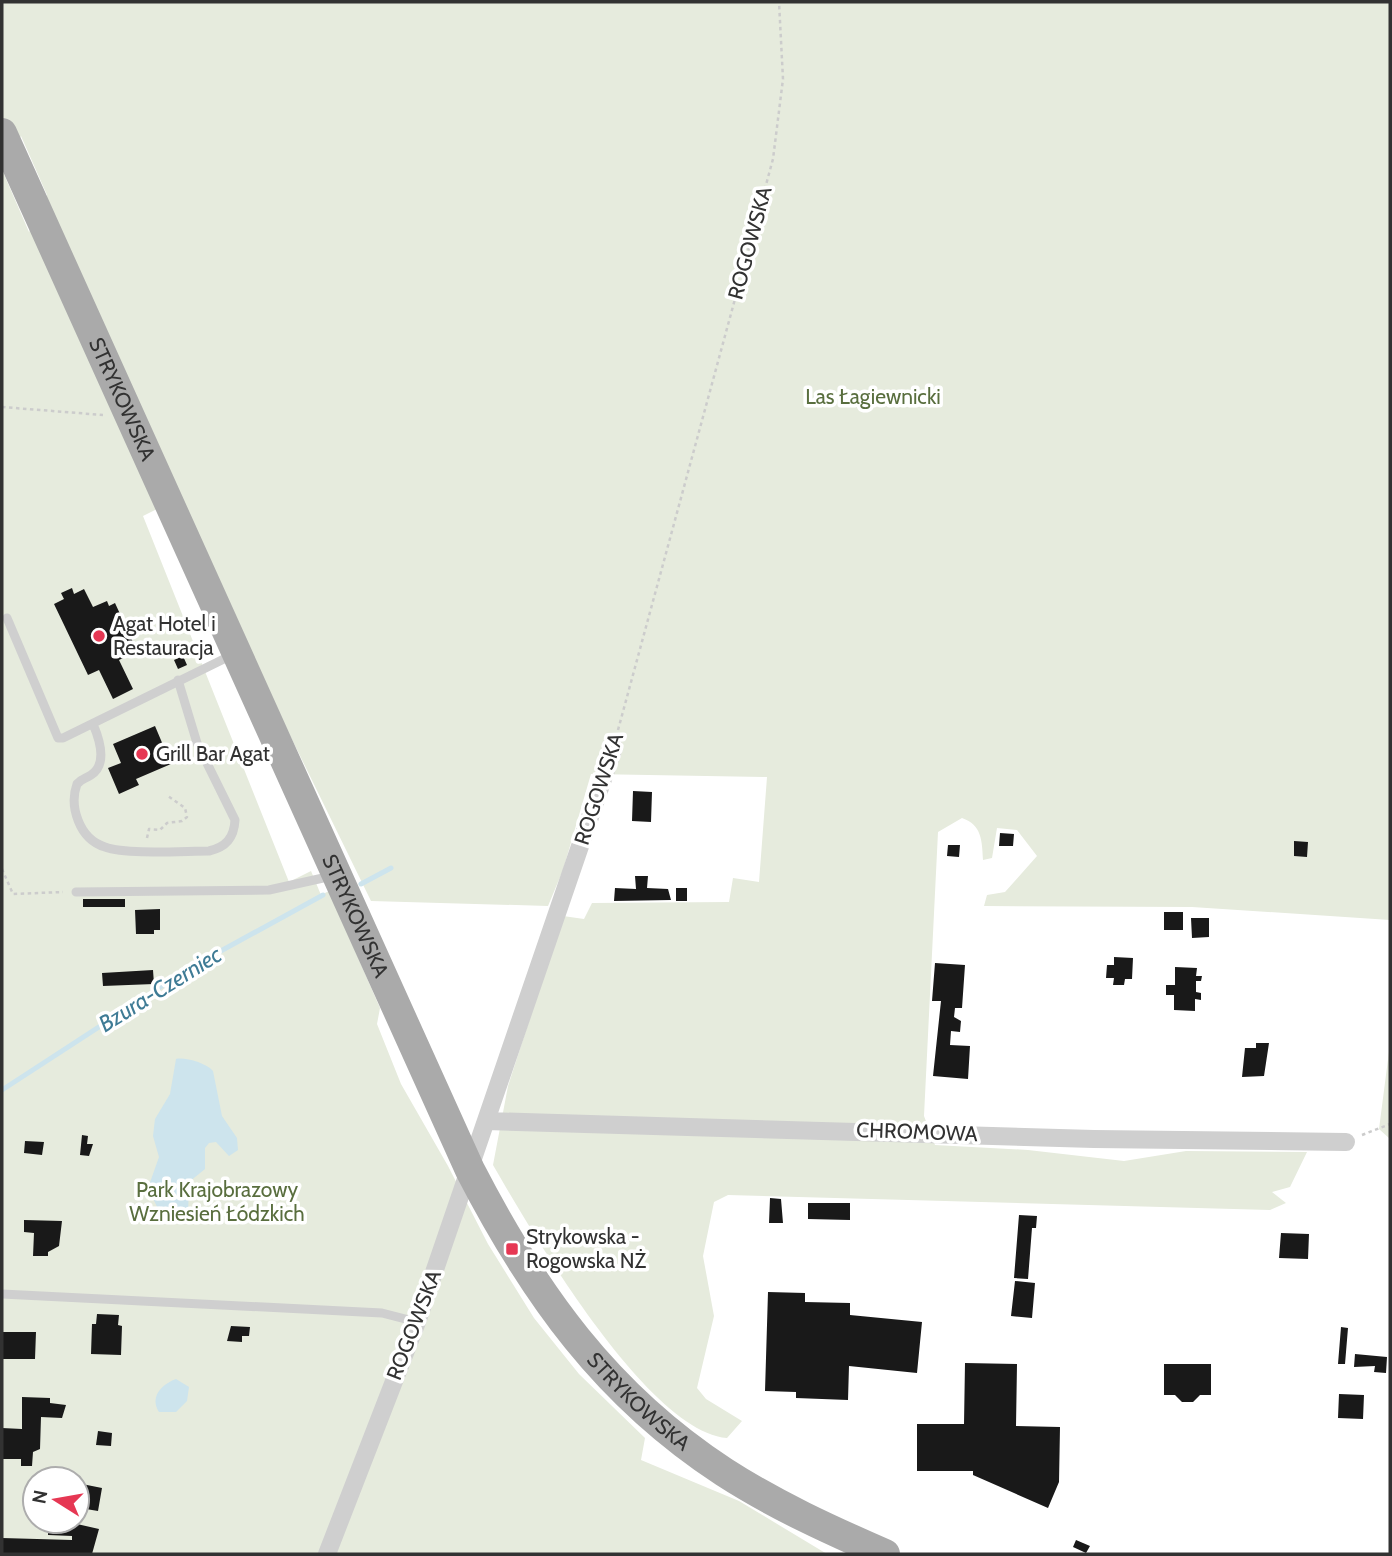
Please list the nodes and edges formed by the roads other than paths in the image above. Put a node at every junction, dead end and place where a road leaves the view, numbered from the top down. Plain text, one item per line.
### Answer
1 (2, 134) edge
2 (7, 618) dead end
3 (237, 653) junction
4 (178, 680) junction
5 (93, 724) junction
6 (614, 747) road end
7 (337, 875) junction
8 (76, 892) road end
9 (487, 1121) junction
10 (1346, 1142) road end
11 (470, 1170) junction
12 (2, 1294) edge
13 (417, 1322) junction
14 (327, 1554) edge
15 (885, 1554) edge

1 - 3 main road, STRYKOWSKA
2 - 5 lane
3 - 4 lane
3 - 7 main road, STRYKOWSKA
4 - 5 lane
4 - 5 lane
6 - 9 street, ROGOWSKA
7 - 8 lane
7 - 11 main road, STRYKOWSKA
9 - 10 street, CHROMOWA
9 - 11 street, ROGOWSKA
11 - 13 street, ROGOWSKA
11 - 15 main road, STRYKOWSKA
12 - 13 lane
13 - 14 street, ROGOWSKA

